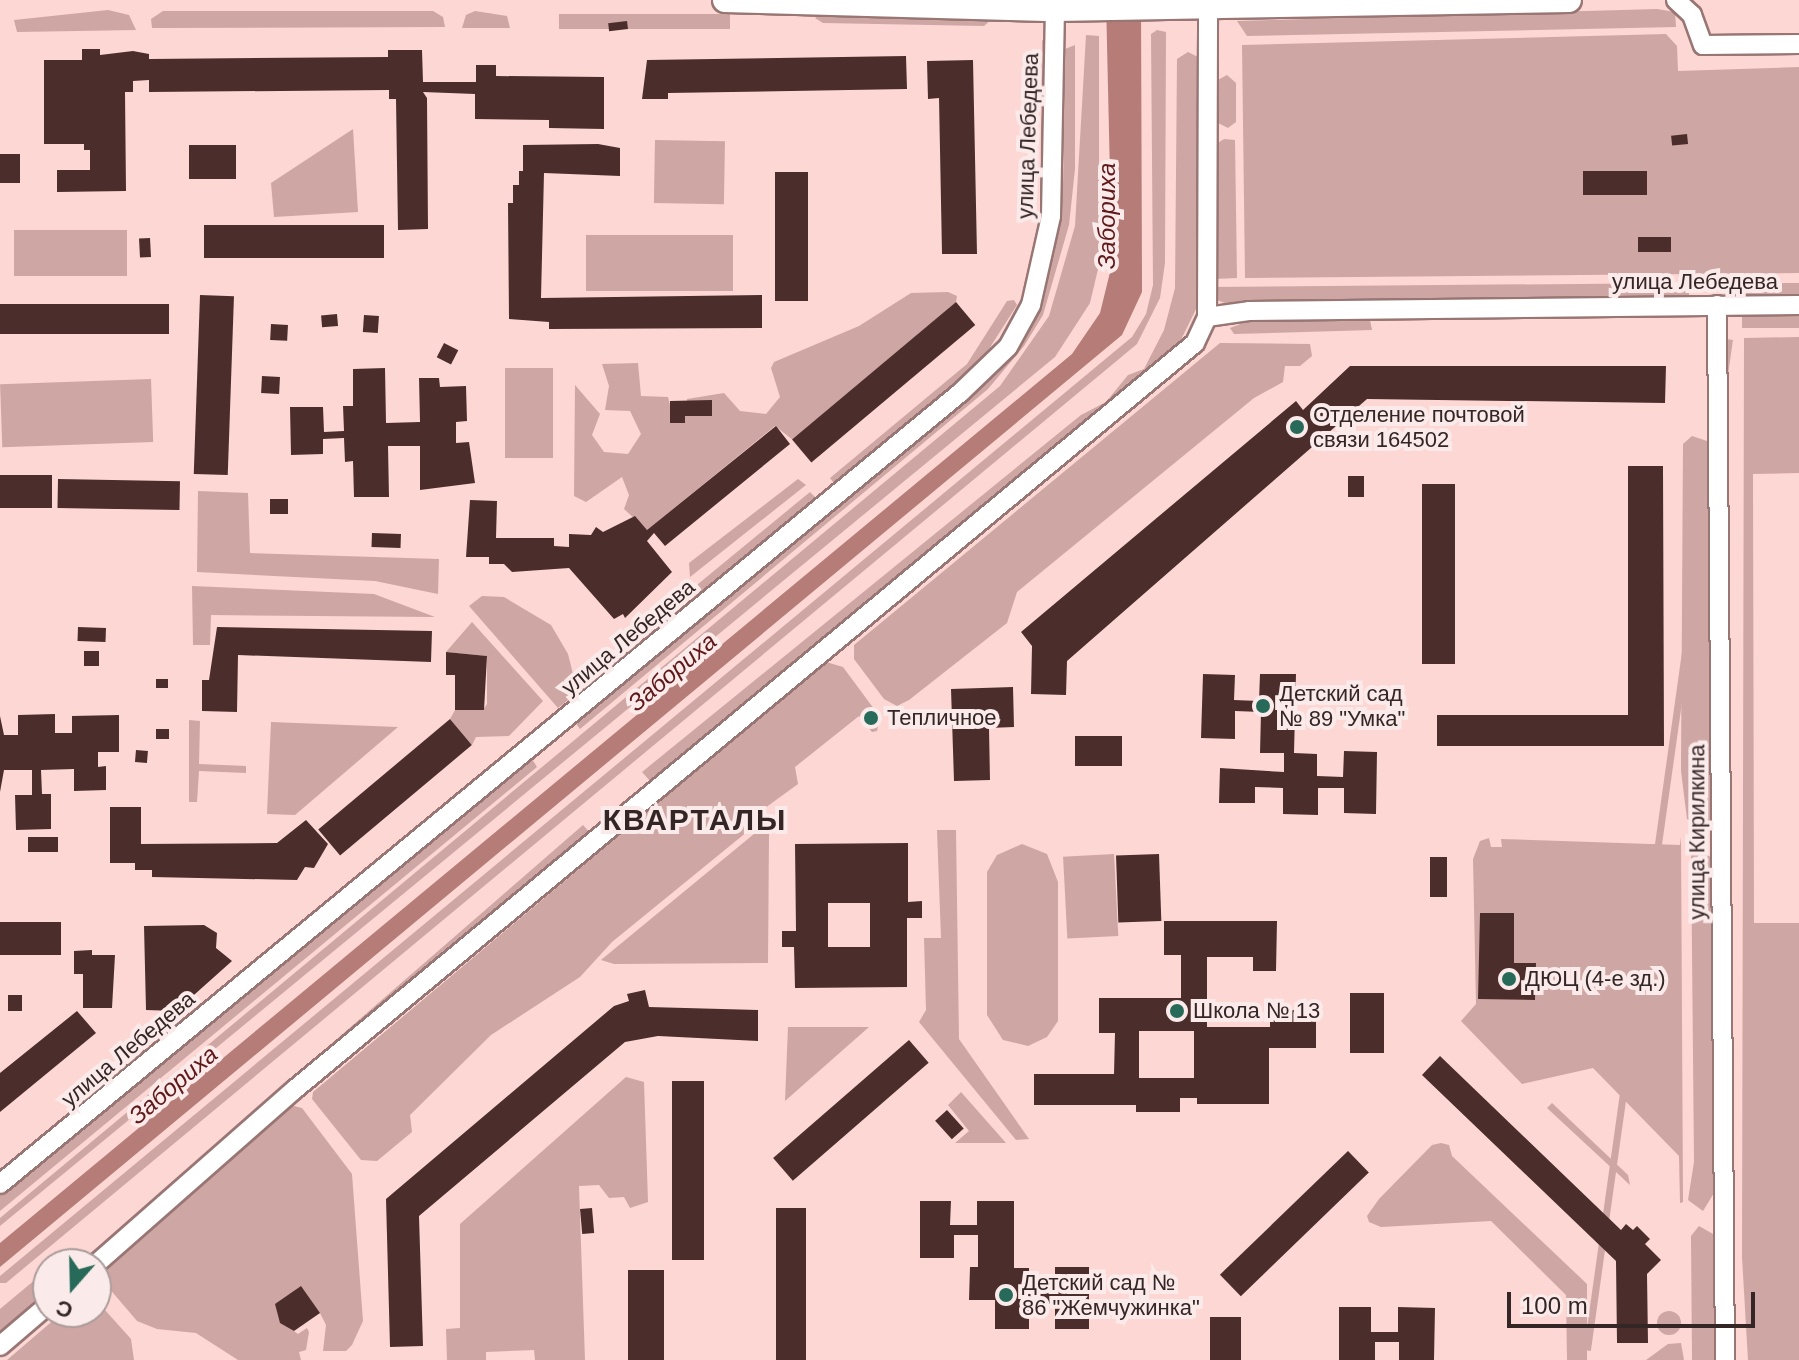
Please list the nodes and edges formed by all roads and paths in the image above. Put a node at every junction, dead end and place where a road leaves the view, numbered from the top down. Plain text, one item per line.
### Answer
1 (725, 0) edge
2 (1569, 0) edge
3 (1676, 0) edge
4 (948, 1) edge
5 (1208, 3) edge
6 (1055, 4) edge
7 (1799, 44) edge
8 (1717, 305) junction
9 (1799, 305) edge
10 (1207, 317) junction
11 (0, 1184) edge
12 (112, 1250) edge
13 (32, 1319) edge
14 (0, 1346) edge
15 (1725, 1360) edge

1 - 4 main road
2 - 5 main road
3 - 7 street
4 - 6 main road
5 - 6 main road
5 - 10 street
6 - 11 street, улица Лебедева
8 - 9 street, улица Лебедева
8 - 10 street, улица Лебедева
8 - 15 street, улица Кирилкина
10 - 12 street
13 - 14 street

